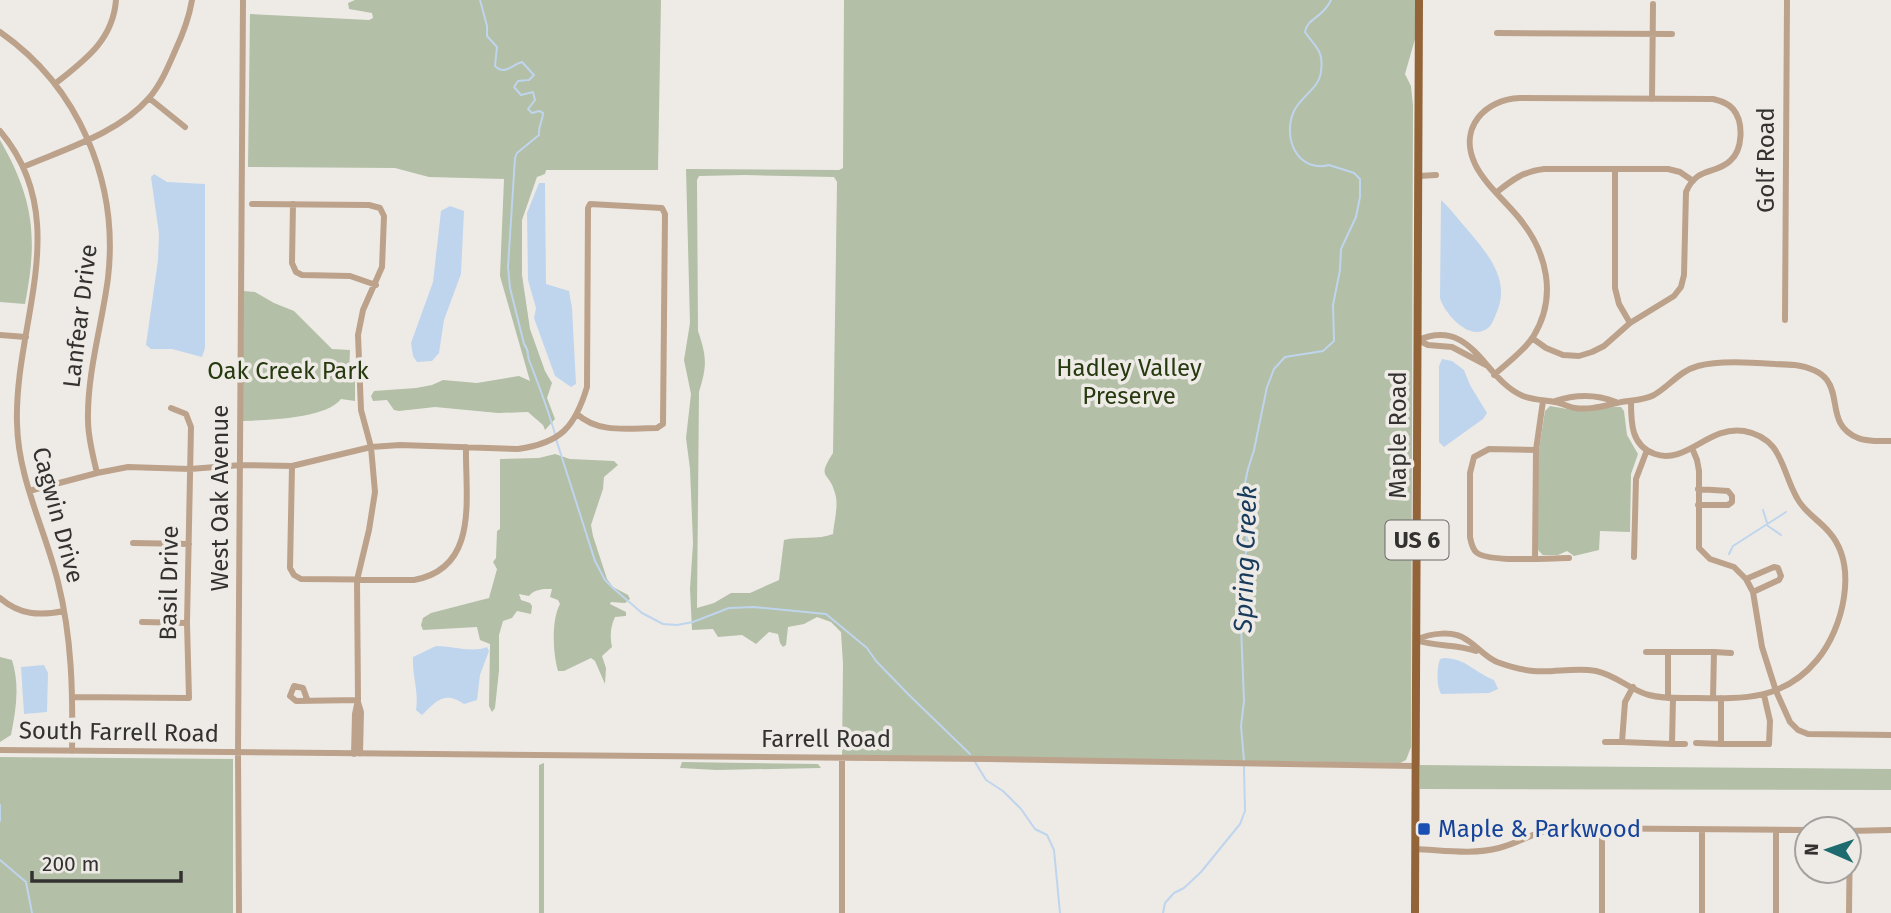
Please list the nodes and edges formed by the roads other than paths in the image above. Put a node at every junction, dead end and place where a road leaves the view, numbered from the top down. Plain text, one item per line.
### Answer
1 (116, 0) edge
2 (192, 0) edge
3 (243, 0) edge
4 (1419, 0) edge
5 (1787, 0) edge
6 (1653, 4) dead end
7 (0, 32) edge
8 (1497, 33) dead end
9 (1653, 34) junction
10 (1672, 34) dead end
11 (55, 83) junction
12 (149, 98) junction
13 (1652, 99) junction
14 (185, 127) dead end
15 (0, 131) edge
16 (88, 138) junction
17 (23, 167) junction
18 (1615, 170) junction
19 (1436, 175) dead end
20 (1419, 176) junction
21 (1693, 181) junction
22 (1497, 192) junction
23 (240, 194) junction
24 (252, 204) junction
25 (293, 204) junction
26 (240, 213) junction
27 (376, 285) junction
28 (1785, 320) dead end
29 (1630, 323) junction
30 (0, 335) edge
31 (26, 337) junction
32 (1532, 338) junction
33 (1418, 340) junction
34 (1494, 375) junction
35 (1543, 401) junction
36 (1553, 401) junction
37 (1631, 401) junction
38 (1618, 403) junction
39 (172, 408) dead end
40 (577, 414) junction
41 (1891, 441) edge
42 (371, 447) junction
43 (466, 447) junction
44 (1692, 448) junction
45 (1536, 450) junction
46 (1647, 450) junction
47 (241, 465) junction
48 (292, 466) junction
49 (190, 469) junction
50 (97, 473) junction
51 (1699, 489) junction
52 (29, 491) junction
53 (1698, 505) junction
54 (133, 543) dead end
55 (189, 544) junction
56 (1634, 557) dead end
57 (1535, 558) junction
58 (1569, 558) dead end
59 (1746, 579) junction
60 (357, 580) junction
61 (1753, 592) junction
62 (0, 598) edge
63 (64, 611) junction
64 (142, 622) dead end
65 (187, 623) junction
66 (1416, 640) junction
67 (1646, 652) dead end
68 (1668, 652) junction
69 (1714, 652) junction
70 (1731, 653) dead end
71 (1488, 658) junction
72 (1633, 687) junction
73 (1776, 691) junction
74 (1764, 695) junction
75 (73, 697) junction
76 (1670, 698) junction
77 (1717, 698) junction
78 (306, 699) dead end
79 (358, 700) junction
80 (1891, 734) edge
81 (1605, 742) dead end
82 (1622, 742) junction
83 (1696, 743) dead end
84 (1672, 744) junction
85 (1685, 744) dead end
86 (1721, 744) junction
87 (0, 750) edge
88 (72, 751) junction
89 (237, 753) junction
90 (357, 754) junction
91 (842, 758) junction
92 (1414, 766) junction
93 (1602, 829) junction
94 (1702, 830) junction
95 (1776, 830) junction
96 (1793, 830) edge
97 (1891, 830) edge
98 (1863, 831) edge
99 (1415, 849) junction
100 (1849, 885) edge
101 (239, 913) edge
102 (842, 913) edge
103 (1415, 913) edge
104 (1602, 913) edge
105 (1702, 913) edge
106 (1776, 913) edge
107 (1849, 913) edge

1 - 11 street
2 - 12 street
3 - 23 street, West Oak Avenue
4 - 20 main road, Maple Road / US 6
5 - 28 street, Golf Road
6 - 9 street
7 - 11 street, Lanfear Drive
8 - 9 street
9 - 10 street
9 - 13 street
11 - 16 street, Lanfear Drive
12 - 14 street
12 - 16 street
13 - 21 street
13 - 22 street
15 - 17 street, Cagwin Drive
16 - 17 street
16 - 50 street, Lanfear Drive
17 - 31 street, Cagwin Drive
18 - 21 street
18 - 22 street
18 - 29 street
19 - 20 street
20 - 33 main road, Maple Road / US 6
21 - 29 street
22 - 32 street
23 - 24 street
23 - 26 street, West Oak Avenue
24 - 25 street
24 - 26 street
25 - 27 street
25 - 27 street
26 - 47 street, West Oak Avenue
27 - 42 street
29 - 32 street
30 - 31 street
31 - 52 street, Cagwin Drive
32 - 34 street
33 - 34 street
33 - 66 main road, Maple Road / US 6
34 - 35 street
35 - 36 street
35 - 45 street
36 - 38 street
36 - 38 street
37 - 38 street
37 - 41 street
37 - 46 street
39 - 49 street, Basil Drive
40 - 40 street
40 - 43 street
42 - 43 street
42 - 48 street
42 - 60 street
43 - 60 street
44 - 46 street
44 - 51 street
44 - 73 street
45 - 57 street
45 - 57 street
46 - 56 street
47 - 48 street
47 - 49 street
47 - 89 street, West Oak Avenue
48 - 60 street
49 - 50 street
49 - 55 street, Basil Drive
50 - 52 street
51 - 53 street
51 - 53 street
52 - 63 street, Cagwin Drive
53 - 59 street
54 - 55 street
55 - 65 street, Basil Drive
57 - 58 street
59 - 61 street
59 - 61 street
60 - 79 street
61 - 73 street
62 - 63 street
63 - 75 street, Cagwin Drive
64 - 65 street
65 - 75 street, Basil Drive
66 - 71 street
66 - 71 street
66 - 92 main road, Maple Road / US 6
67 - 68 street
68 - 69 street
68 - 76 street
69 - 70 street
69 - 77 street
71 - 72 street
72 - 76 street
72 - 82 street
73 - 74 street
73 - 80 street
74 - 77 street
74 - 86 street
75 - 88 street, Cagwin Drive
76 - 77 street
76 - 84 street
77 - 86 street
78 - 79 street
79 - 90 street
81 - 82 street
82 - 84 street
83 - 86 street
84 - 85 street
87 - 88 street, South Farrell Road
88 - 89 street, South Farrell Road
89 - 90 street, Farrell Road
89 - 101 street, West Oak Avenue
90 - 91 street, Farrell Road
91 - 92 street, Farrell Road
91 - 102 street
92 - 99 main road, Maple Road / US 6
93 - 94 street
93 - 99 street
93 - 104 street
94 - 95 street
94 - 105 street
95 - 96 street
95 - 106 street
97 - 98 street
99 - 103 main road, Maple Road / US 6
100 - 107 street

